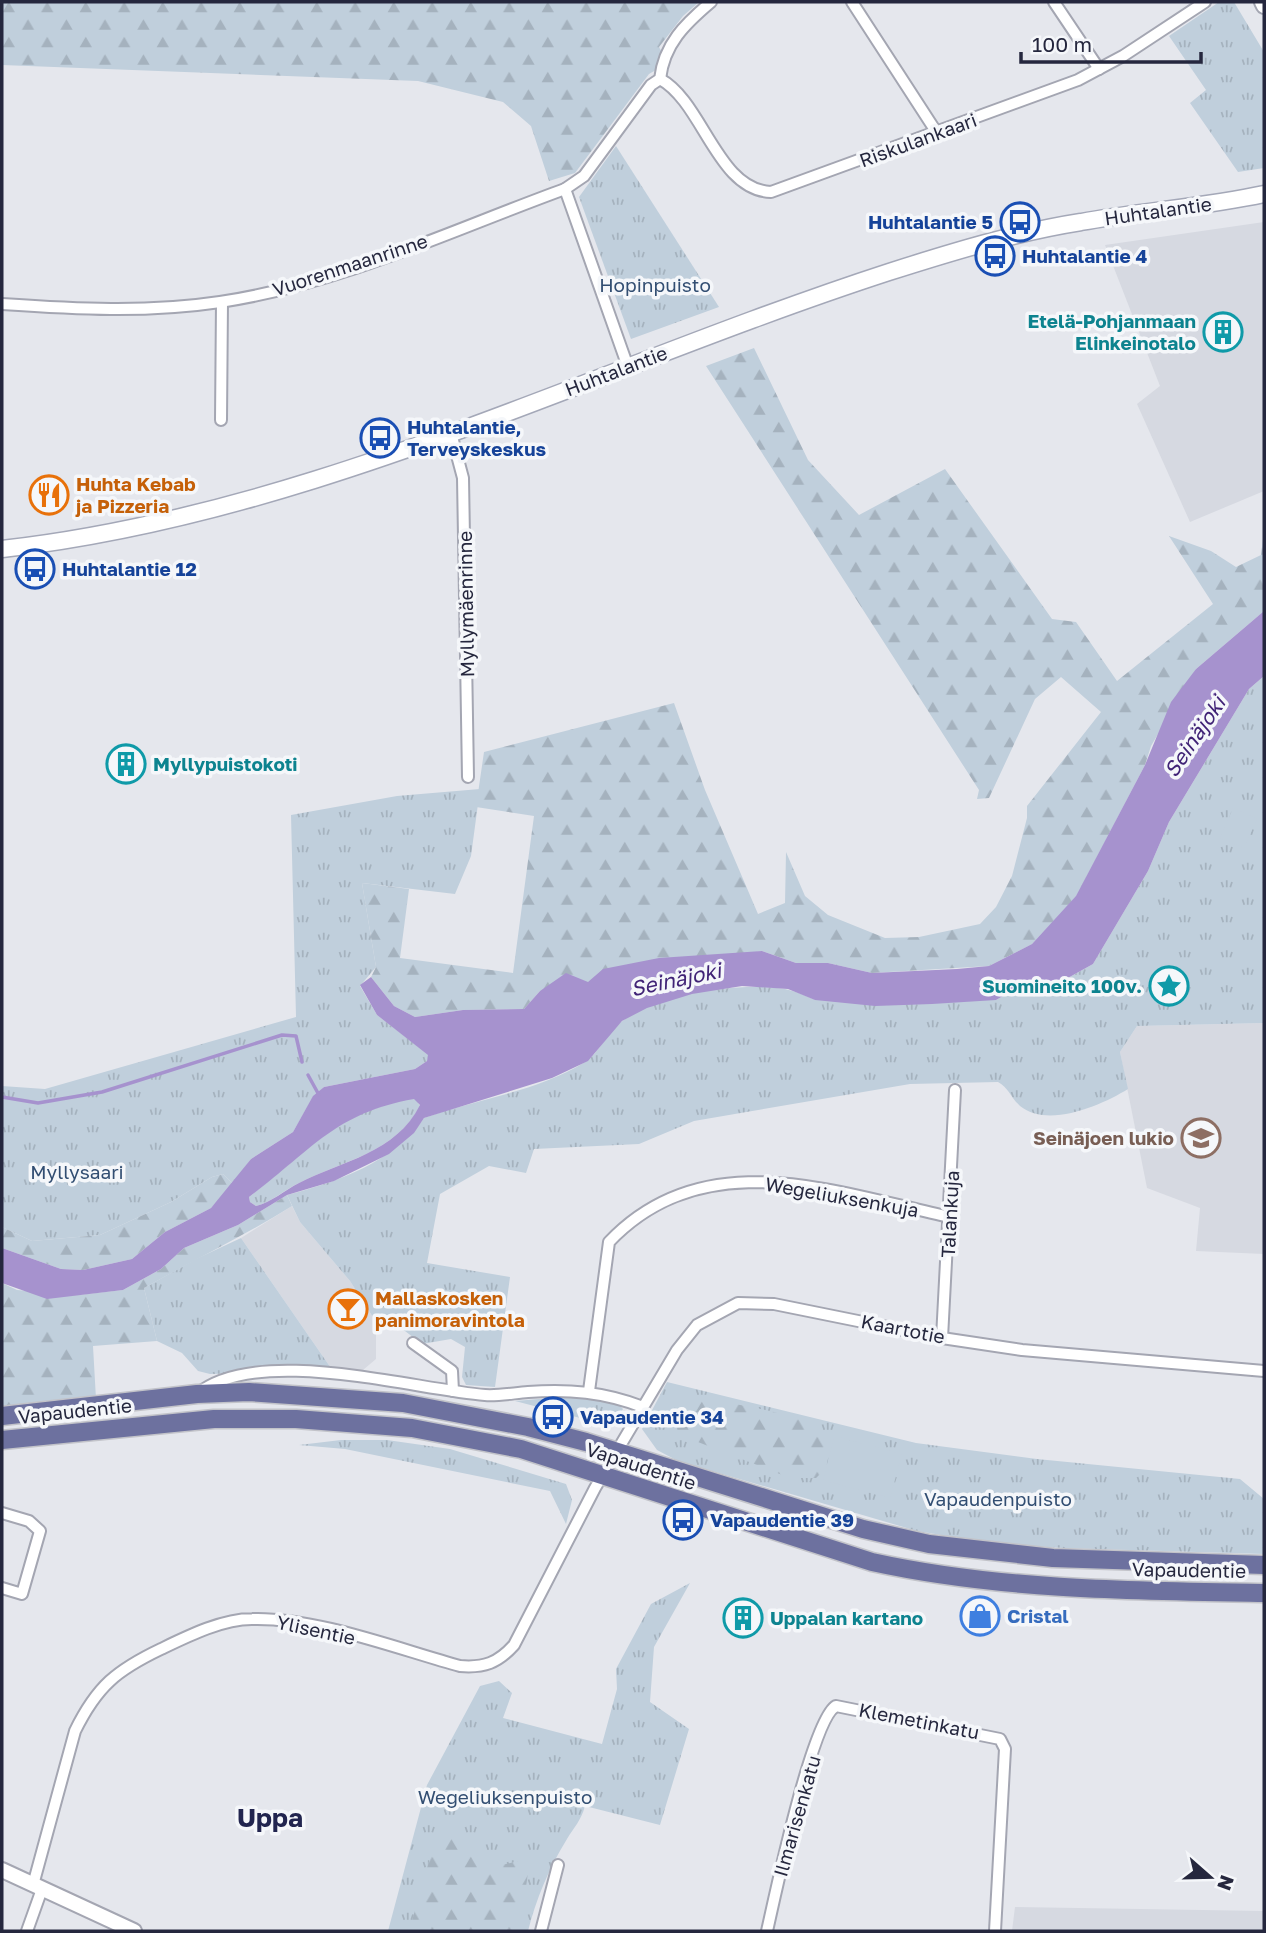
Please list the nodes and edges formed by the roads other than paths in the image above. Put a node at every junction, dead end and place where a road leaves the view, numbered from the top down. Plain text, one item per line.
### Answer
1 (711, 2) edge
2 (852, 2) edge
3 (1054, 2) edge
4 (1205, 2) edge
5 (1099, 69) junction
6 (660, 79) junction
7 (937, 133) junction
8 (565, 189) junction
9 (1264, 194) edge
10 (1264, 200) edge
11 (1232, 201) junction
12 (222, 302) junction
13 (2, 304) edge
14 (628, 367) junction
15 (221, 420) dead end
16 (451, 433) junction
17 (2, 549) edge
18 (468, 777) dead end
19 (956, 1090) dead end
20 (950, 1217) junction
21 (942, 1338) junction
22 (413, 1343) dead end
23 (1264, 1371) edge
24 (453, 1391) junction
25 (589, 1391) junction
26 (197, 1394) junction
27 (643, 1407) junction
28 (2, 1416) edge
29 (2, 1440) edge
30 (618, 1452) junction
31 (602, 1475) junction
32 (2, 1513) edge
33 (1264, 1565) edge
34 (2, 1588) edge
35 (1264, 1593) edge
36 (836, 1706) joint
37 (558, 1865) dead end
38 (2, 1870) edge
39 (38, 1887) junction
40 (27, 1931) edge
41 (134, 1931) edge
42 (541, 1931) edge
43 (767, 1931) edge
44 (995, 1931) edge

1 - 6 street
2 - 7 street
3 - 5 street
4 - 5 street, Riskulankaari
5 - 7 street, Riskulankaari
6 - 7 street, Riskulankaari
6 - 8 street
8 - 12 street, Vuorenmaanrinne
8 - 14 street
9 - 11 main road, Huhtalantie
10 - 11 main road, Huhtalantie
11 - 14 main road, Huhtalantie
12 - 13 street, Vuorenmaanrinne
12 - 15 street
14 - 16 main road, Huhtalantie
16 - 17 main road, Huhtalantie
16 - 18 street, Myllymäenrinne
19 - 20 street, Talankuja
20 - 21 street, Talankuja
20 - 25 street, Wegeliuksenkuja
21 - 23 street, Kaartotie
21 - 27 street, Kaartotie
22 - 24 street
24 - 25 street
24 - 26 street
25 - 27 street
26 - 28 main road, Vapaudentie
26 - 30 main road, Vapaudentie
27 - 30 street, Kaartotie
29 - 31 main road, Vapaudentie
30 - 31 street, Ylisentie
30 - 33 main road, Vapaudentie
31 - 35 main road, Vapaudentie
31 - 39 street, Ylisentie
32 - 34 street
36 - 43 street, Ilmarisenkatu
36 - 44 street, Klemetinkatu
37 - 42 street
38 - 39 street
39 - 40 street, Ylisentie
39 - 41 street

